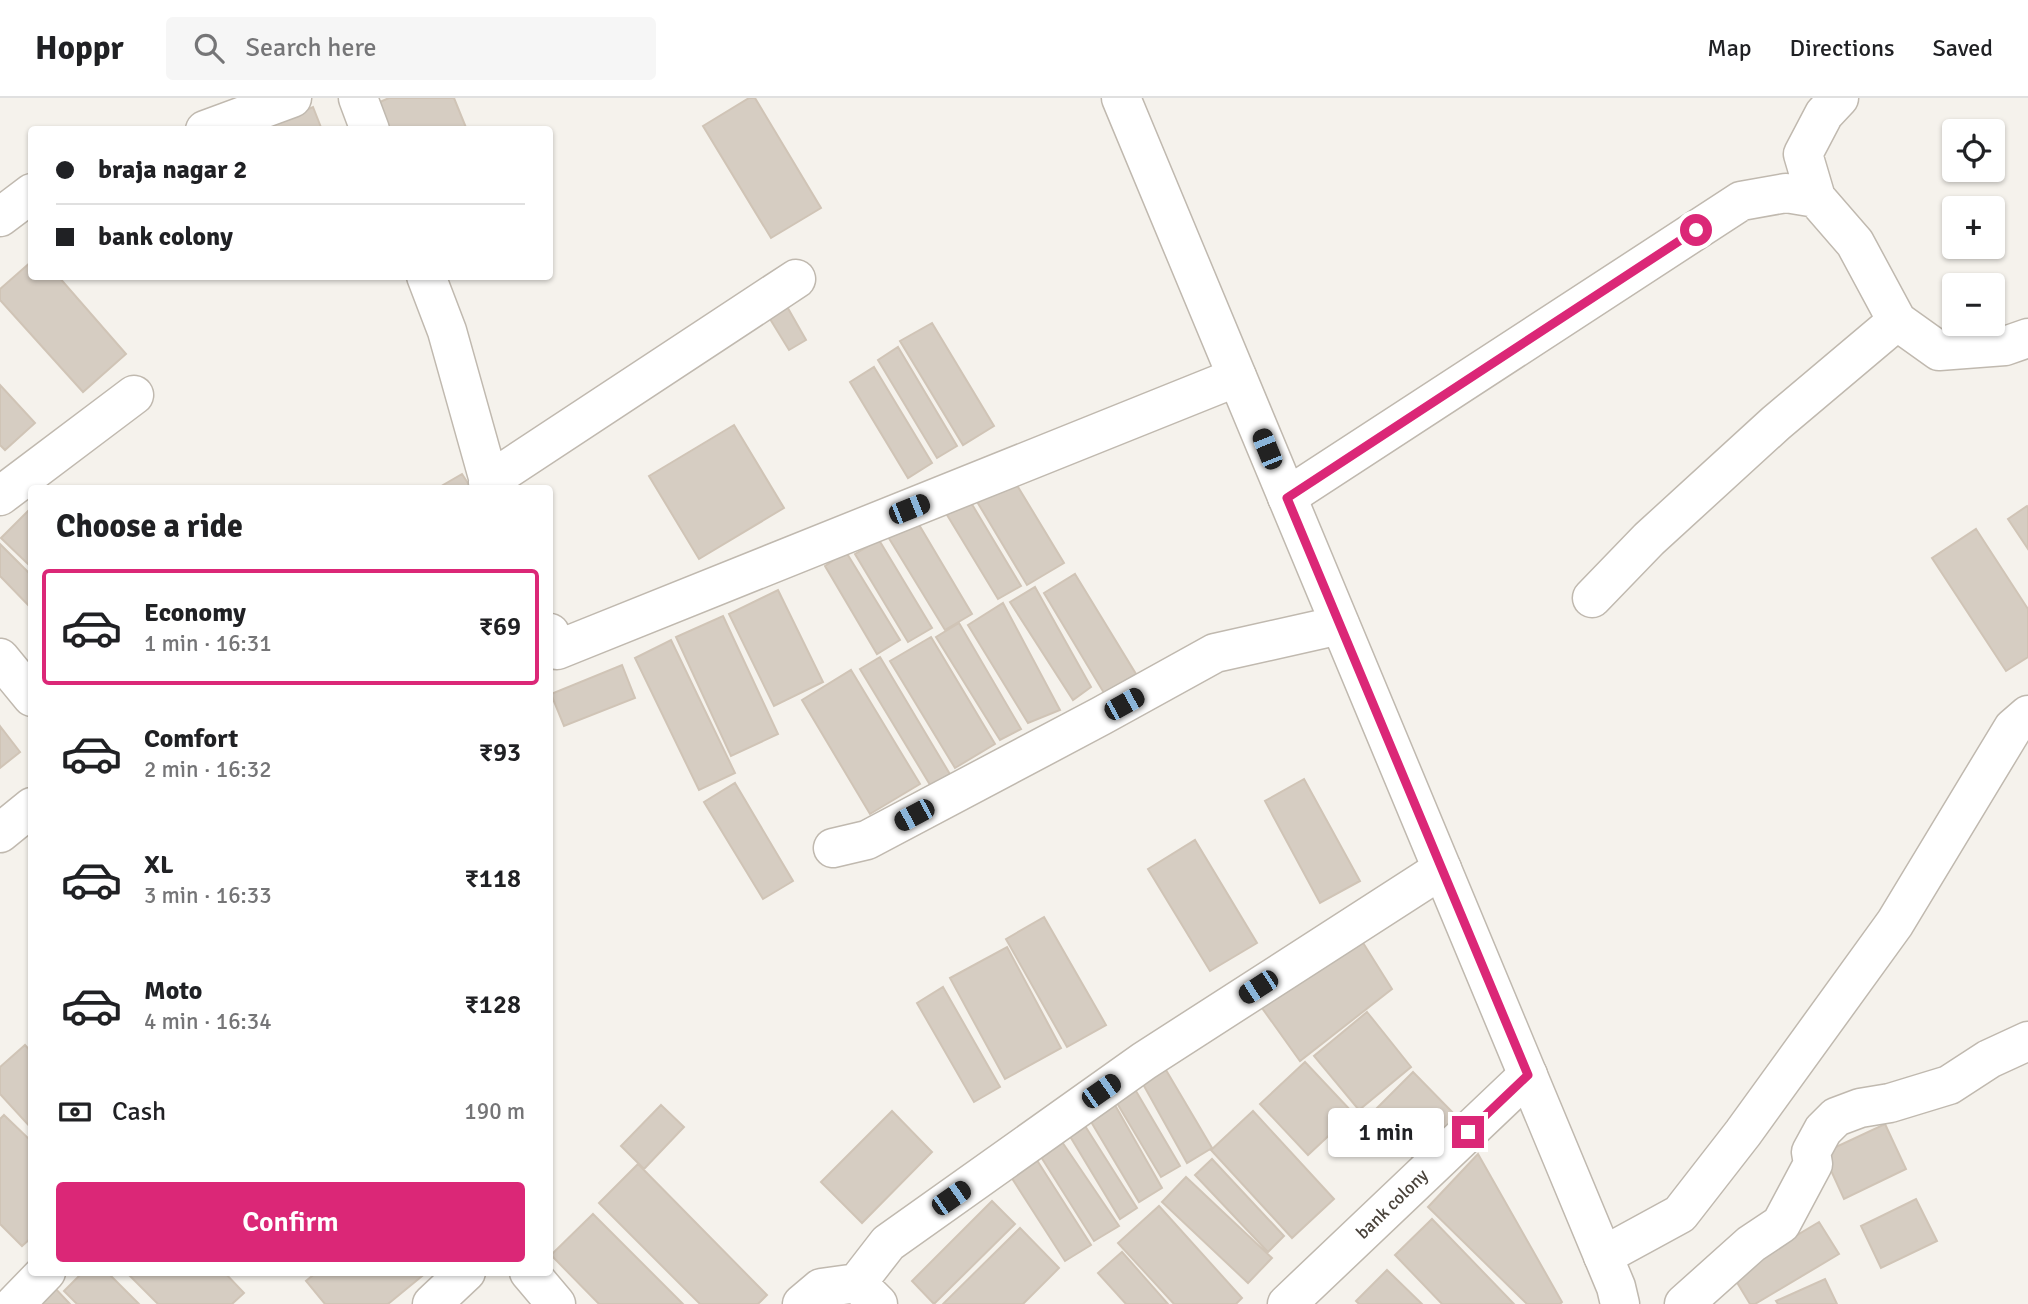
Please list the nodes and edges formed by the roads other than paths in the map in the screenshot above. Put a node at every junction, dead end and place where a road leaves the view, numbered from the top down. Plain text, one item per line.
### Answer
1 (292, 98) edge
2 (358, 98) edge
3 (1121, 98) edge
4 (1839, 98) edge
5 (216, 126) edge
6 (368, 126) edge
7 (28, 196) edge
8 (1816, 198) junction
9 (0, 217) edge
10 (796, 279) dead end
11 (428, 280) edge
12 (1898, 321) junction
13 (2028, 338) edge
14 (1237, 377) junction
15 (134, 395) dead end
16 (489, 485) edge
17 (0, 496) edge
18 (1287, 498) junction
19 (1592, 598) dead end
20 (1340, 625) junction
21 (553, 642) edge
22 (0, 658) edge
23 (28, 692) edge
24 (2028, 715) edge
25 (28, 810) edge
26 (0, 833) edge
27 (833, 848) dead end
28 (1442, 869) junction
29 (2028, 1041) edge
30 (1528, 1075) junction
31 (1603, 1256) junction
32 (42, 1276) edge
33 (462, 1276) edge
34 (532, 1276) edge
35 (867, 1294) edge
36 (15, 1304) edge
37 (432, 1304) edge
38 (556, 1304) edge
39 (802, 1304) edge
40 (1287, 1304) edge
41 (1620, 1304) edge
42 (1684, 1304) edge

1 - 5 street
2 - 6 street
3 - 14 street
4 - 8 street
7 - 9 street
8 - 12 street
8 - 18 street
10 - 16 street
11 - 16 street
12 - 13 street
12 - 19 street
14 - 18 street
14 - 21 street
15 - 17 street
18 - 20 street
20 - 27 street
20 - 28 street
22 - 23 street
24 - 31 street
25 - 26 street
28 - 30 street
28 - 35 street
29 - 42 street
30 - 31 street
30 - 40 street, bank colony
31 - 41 street
32 - 36 street
33 - 37 street
34 - 38 street
35 - 39 street

